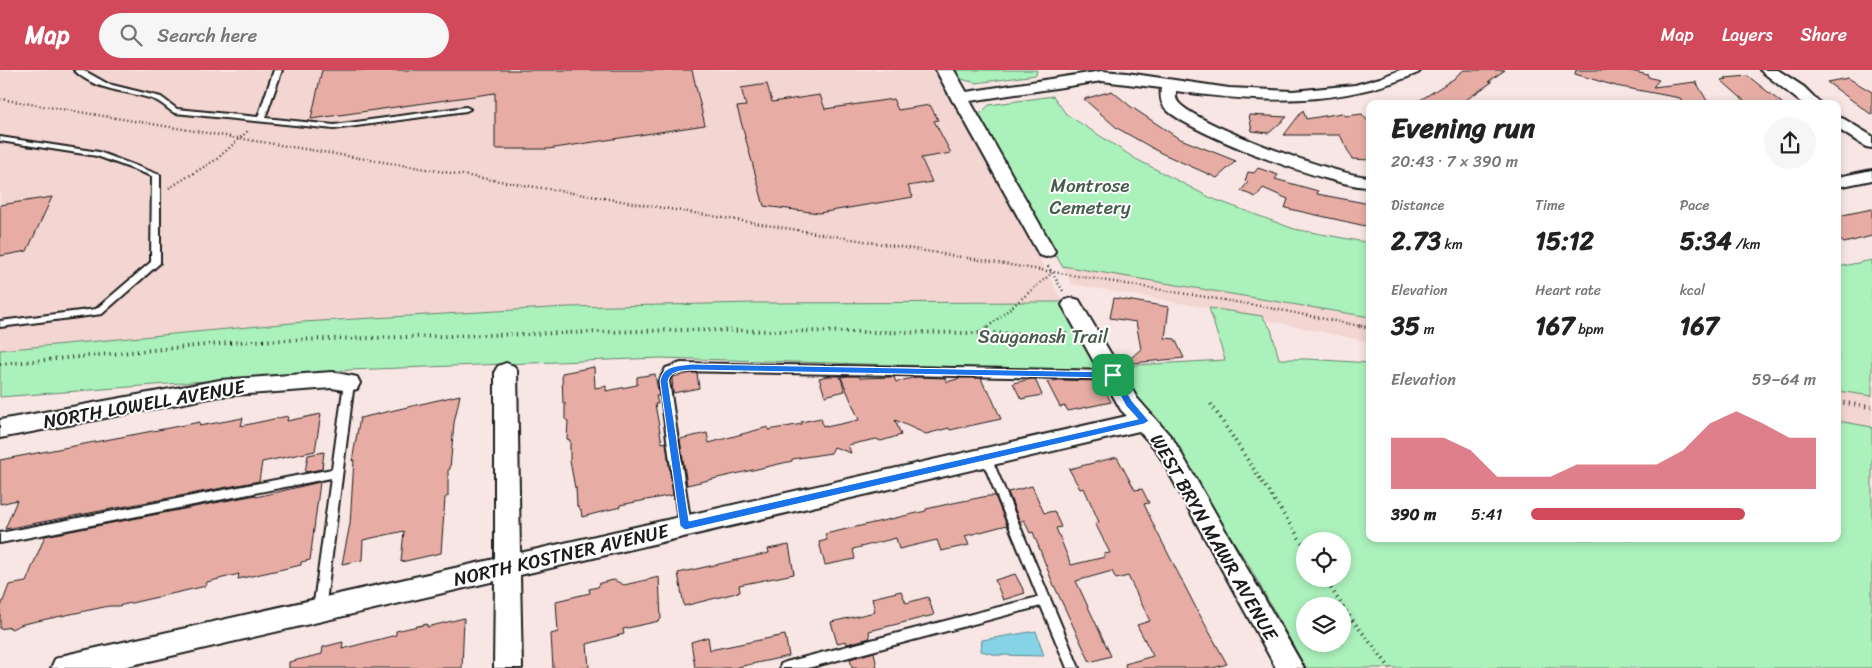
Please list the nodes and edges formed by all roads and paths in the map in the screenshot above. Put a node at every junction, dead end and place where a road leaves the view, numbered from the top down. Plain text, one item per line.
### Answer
1 (78, 70) edge
2 (278, 70) edge
3 (944, 70) edge
4 (1412, 70) edge
5 (1768, 70) edge
6 (1169, 85) junction
7 (960, 98) junction
8 (0, 99) edge
9 (1809, 100) edge
10 (466, 109) dead end
11 (262, 119) junction
12 (1841, 124) edge
13 (0, 139) edge
14 (239, 139) junction
15 (1872, 142) edge
16 (1872, 175) edge
17 (1841, 181) edge
18 (1366, 182) edge
19 (156, 196) junction
20 (1046, 251) joint
21 (1052, 273) junction
22 (1069, 300) joint
23 (0, 324) edge
24 (1366, 327) edge
25 (981, 332) junction
26 (1090, 334) junction
27 (0, 364) edge
28 (506, 371) dead end
29 (1113, 375) junction
30 (349, 383) joint
31 (1841, 402) edge
32 (1211, 404) dead end
33 (1872, 407) edge
34 (1144, 421) junction
35 (0, 429) edge
36 (986, 457) junction
37 (337, 472) junction
38 (685, 526) junction
39 (1296, 533) edge
40 (0, 538) edge
41 (507, 567) junction
42 (1330, 587) edge
43 (1045, 600) junction
44 (319, 610) junction
45 (65, 668) edge
46 (508, 668) edge
47 (786, 668) edge
48 (1073, 668) edge
49 (1290, 668) edge
50 (1390, 668) edge

1 - 11 lane
2 - 11 lane
3 - 7 street
4 - 6 street
5 - 9 street
6 - 7 street
6 - 18 street
7 - 20 street
8 - 14 path
10 - 11 lane
11 - 14 path
12 - 15 street
13 - 19 lane
14 - 19 path
14 - 21 path
16 - 17 street
19 - 23 lane
20 - 21 path
21 - 22 path
21 - 24 path
21 - 25 path
22 - 26 street, WEST BRYN MAWR AVENUE
25 - 26 path
25 - 27 path
26 - 29 street, WEST BRYN MAWR AVENUE
28 - 41 street
29 - 34 street, WEST BRYN MAWR AVENUE
29 - 38 lane
30 - 35 street, NORTH LOWELL AVENUE
30 - 37 lane
31 - 33 path
32 - 39 path
34 - 36 street, NORTH KOSTNER AVENUE
34 - 49 street, WEST BRYN MAWR AVENUE
36 - 38 street, NORTH KOSTNER AVENUE
36 - 43 lane
37 - 40 lane
37 - 44 lane
38 - 41 street, NORTH KOSTNER AVENUE
41 - 44 street, NORTH KOSTNER AVENUE
41 - 46 street
42 - 50 path
43 - 47 lane
43 - 48 lane
44 - 45 street, NORTH KOSTNER AVENUE

